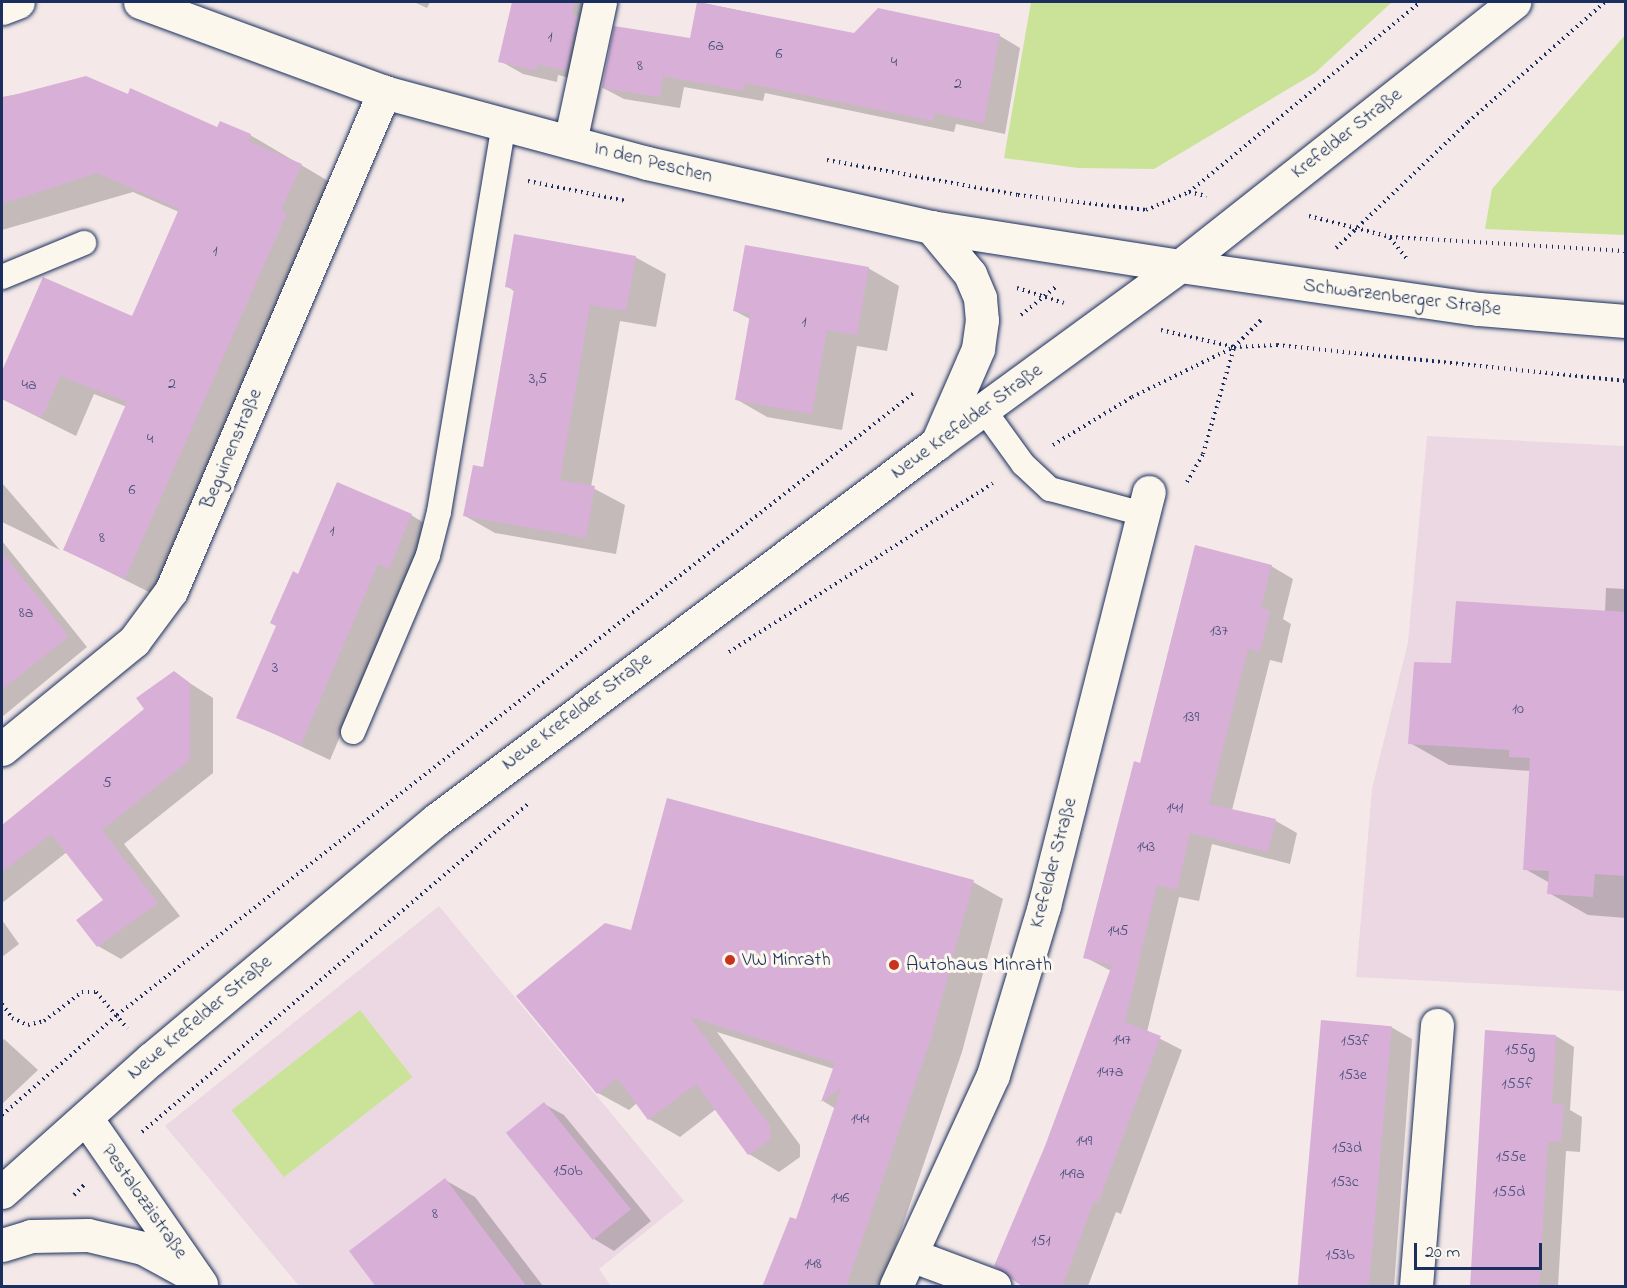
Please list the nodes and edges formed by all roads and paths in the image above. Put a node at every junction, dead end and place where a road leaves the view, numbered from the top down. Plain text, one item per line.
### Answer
1 (18, 2) edge
2 (140, 2) edge
3 (600, 2) edge
4 (1420, 2) edge
5 (1514, 2) edge
6 (1605, 2) edge
7 (2, 8) edge
8 (384, 92) junction
9 (504, 124) junction
10 (570, 142) junction
11 (824, 160) dead end
12 (1189, 192) junction
13 (1257, 205) junction
14 (1146, 210) junction
15 (1359, 226) junction
16 (931, 227) junction
17 (84, 243) dead end
18 (1626, 251) edge
19 (1096, 253) junction
20 (1180, 266) junction
21 (970, 274) junction
22 (2, 277) edge
23 (1297, 285) junction
24 (1045, 296) junction
25 (1109, 318) junction
26 (1626, 321) edge
27 (1234, 347) junction
28 (978, 349) junction
29 (1626, 381) edge
30 (920, 388) dead end
31 (984, 410) junction
32 (937, 443) junction
33 (1023, 464) junction
34 (1146, 503) junction
35 (726, 654) dead end
36 (353, 732) dead end
37 (2, 748) edge
38 (535, 798) dead end
39 (2, 1004) edge
40 (117, 1015) junction
41 (1437, 1025) dead end
42 (151, 1059) junction
43 (2, 1115) edge
44 (86, 1118) junction
45 (113, 1157) junction
46 (2, 1192) edge
47 (16, 1240) edge
48 (911, 1255) junction
49 (200, 1282) edge
50 (896, 1287) edge
51 (994, 1287) edge
52 (1416, 1287) edge

1 - 7 street
2 - 8 street, In den Peschen
3 - 10 street
4 - 12 path
5 - 13 street, Krefelder Straße
6 - 15 path
8 - 9 street, In den Peschen
8 - 37 street, Beguinenstraße
9 - 10 street, In den Peschen
9 - 36 lane
10 - 16 street, In den Peschen
11 - 14 path
12 - 13 path
12 - 14 path
13 - 15 path
13 - 20 street, Krefelder Straße
14 - 19 path
15 - 18 path
15 - 23 path
16 - 19 street, In den Peschen
16 - 21 street
17 - 22 lane
19 - 20 street, In den Peschen
19 - 24 path
20 - 23 street, Schwarzenberger Straße
20 - 25 street, Neue Krefelder Straße
21 - 24 path
21 - 28 street
23 - 26 street, Schwarzenberger Straße
24 - 25 path
24 - 28 path
25 - 27 path
25 - 31 street, Neue Krefelder Straße
27 - 29 path
27 - 33 path
27 - 34 path
28 - 32 street
30 - 40 path
31 - 32 street, Neue Krefelder Straße
31 - 33 lane
32 - 42 street, Neue Krefelder Straße
33 - 34 lane
33 - 35 path
34 - 48 street, Krefelder Straße
38 - 45 path
39 - 40 path
40 - 42 path
40 - 43 path
41 - 52 street
42 - 44 street, Neue Krefelder Straße
44 - 45 street, Pestalozzistraße
44 - 46 street, Neue Krefelder Straße
45 - 47 path
45 - 49 street, Pestalozzistraße
47 - 49 street
48 - 50 street, Krefelder Straße
48 - 51 street

